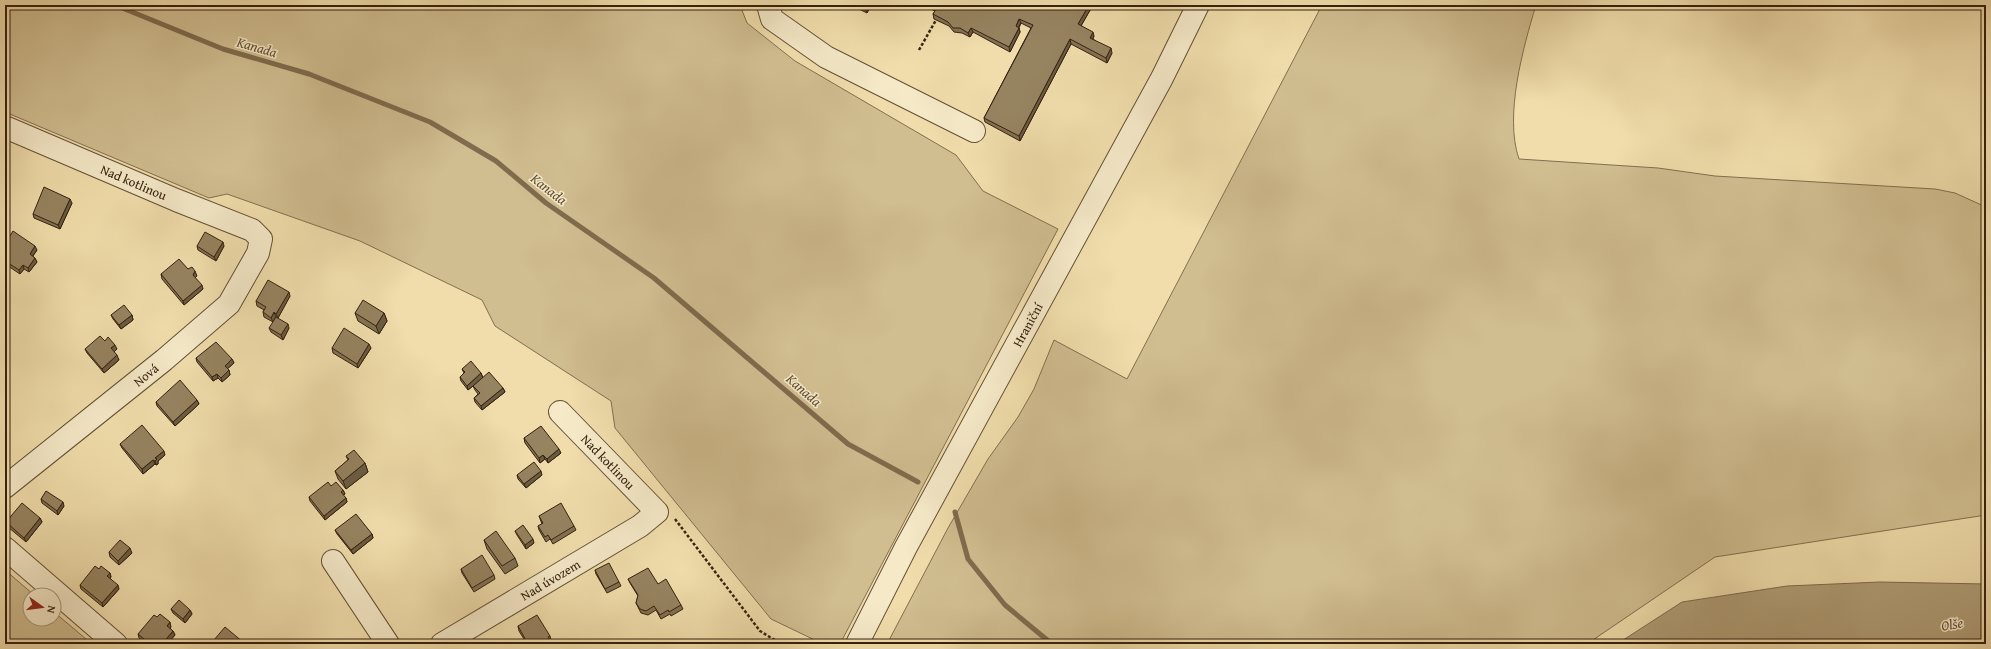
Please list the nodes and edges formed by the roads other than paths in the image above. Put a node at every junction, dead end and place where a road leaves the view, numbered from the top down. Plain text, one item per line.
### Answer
1 (768, 5) edge
2 (1192, 7) edge
3 (5, 127) edge
4 (974, 131) dead end
5 (261, 240) joint
6 (560, 412) dead end
7 (5, 487) edge
8 (657, 512) joint
9 (5, 548) edge
10 (333, 560) dead end
11 (116, 644) edge
12 (388, 644) edge
13 (442, 644) edge
14 (857, 644) edge

1 - 4 street
2 - 14 street, Hraniční
3 - 5 street, Nad kotlinou
5 - 7 street, Nová
6 - 8 street, Nad kotlinou
8 - 13 street, Nad úvozem
9 - 11 street
10 - 12 street

